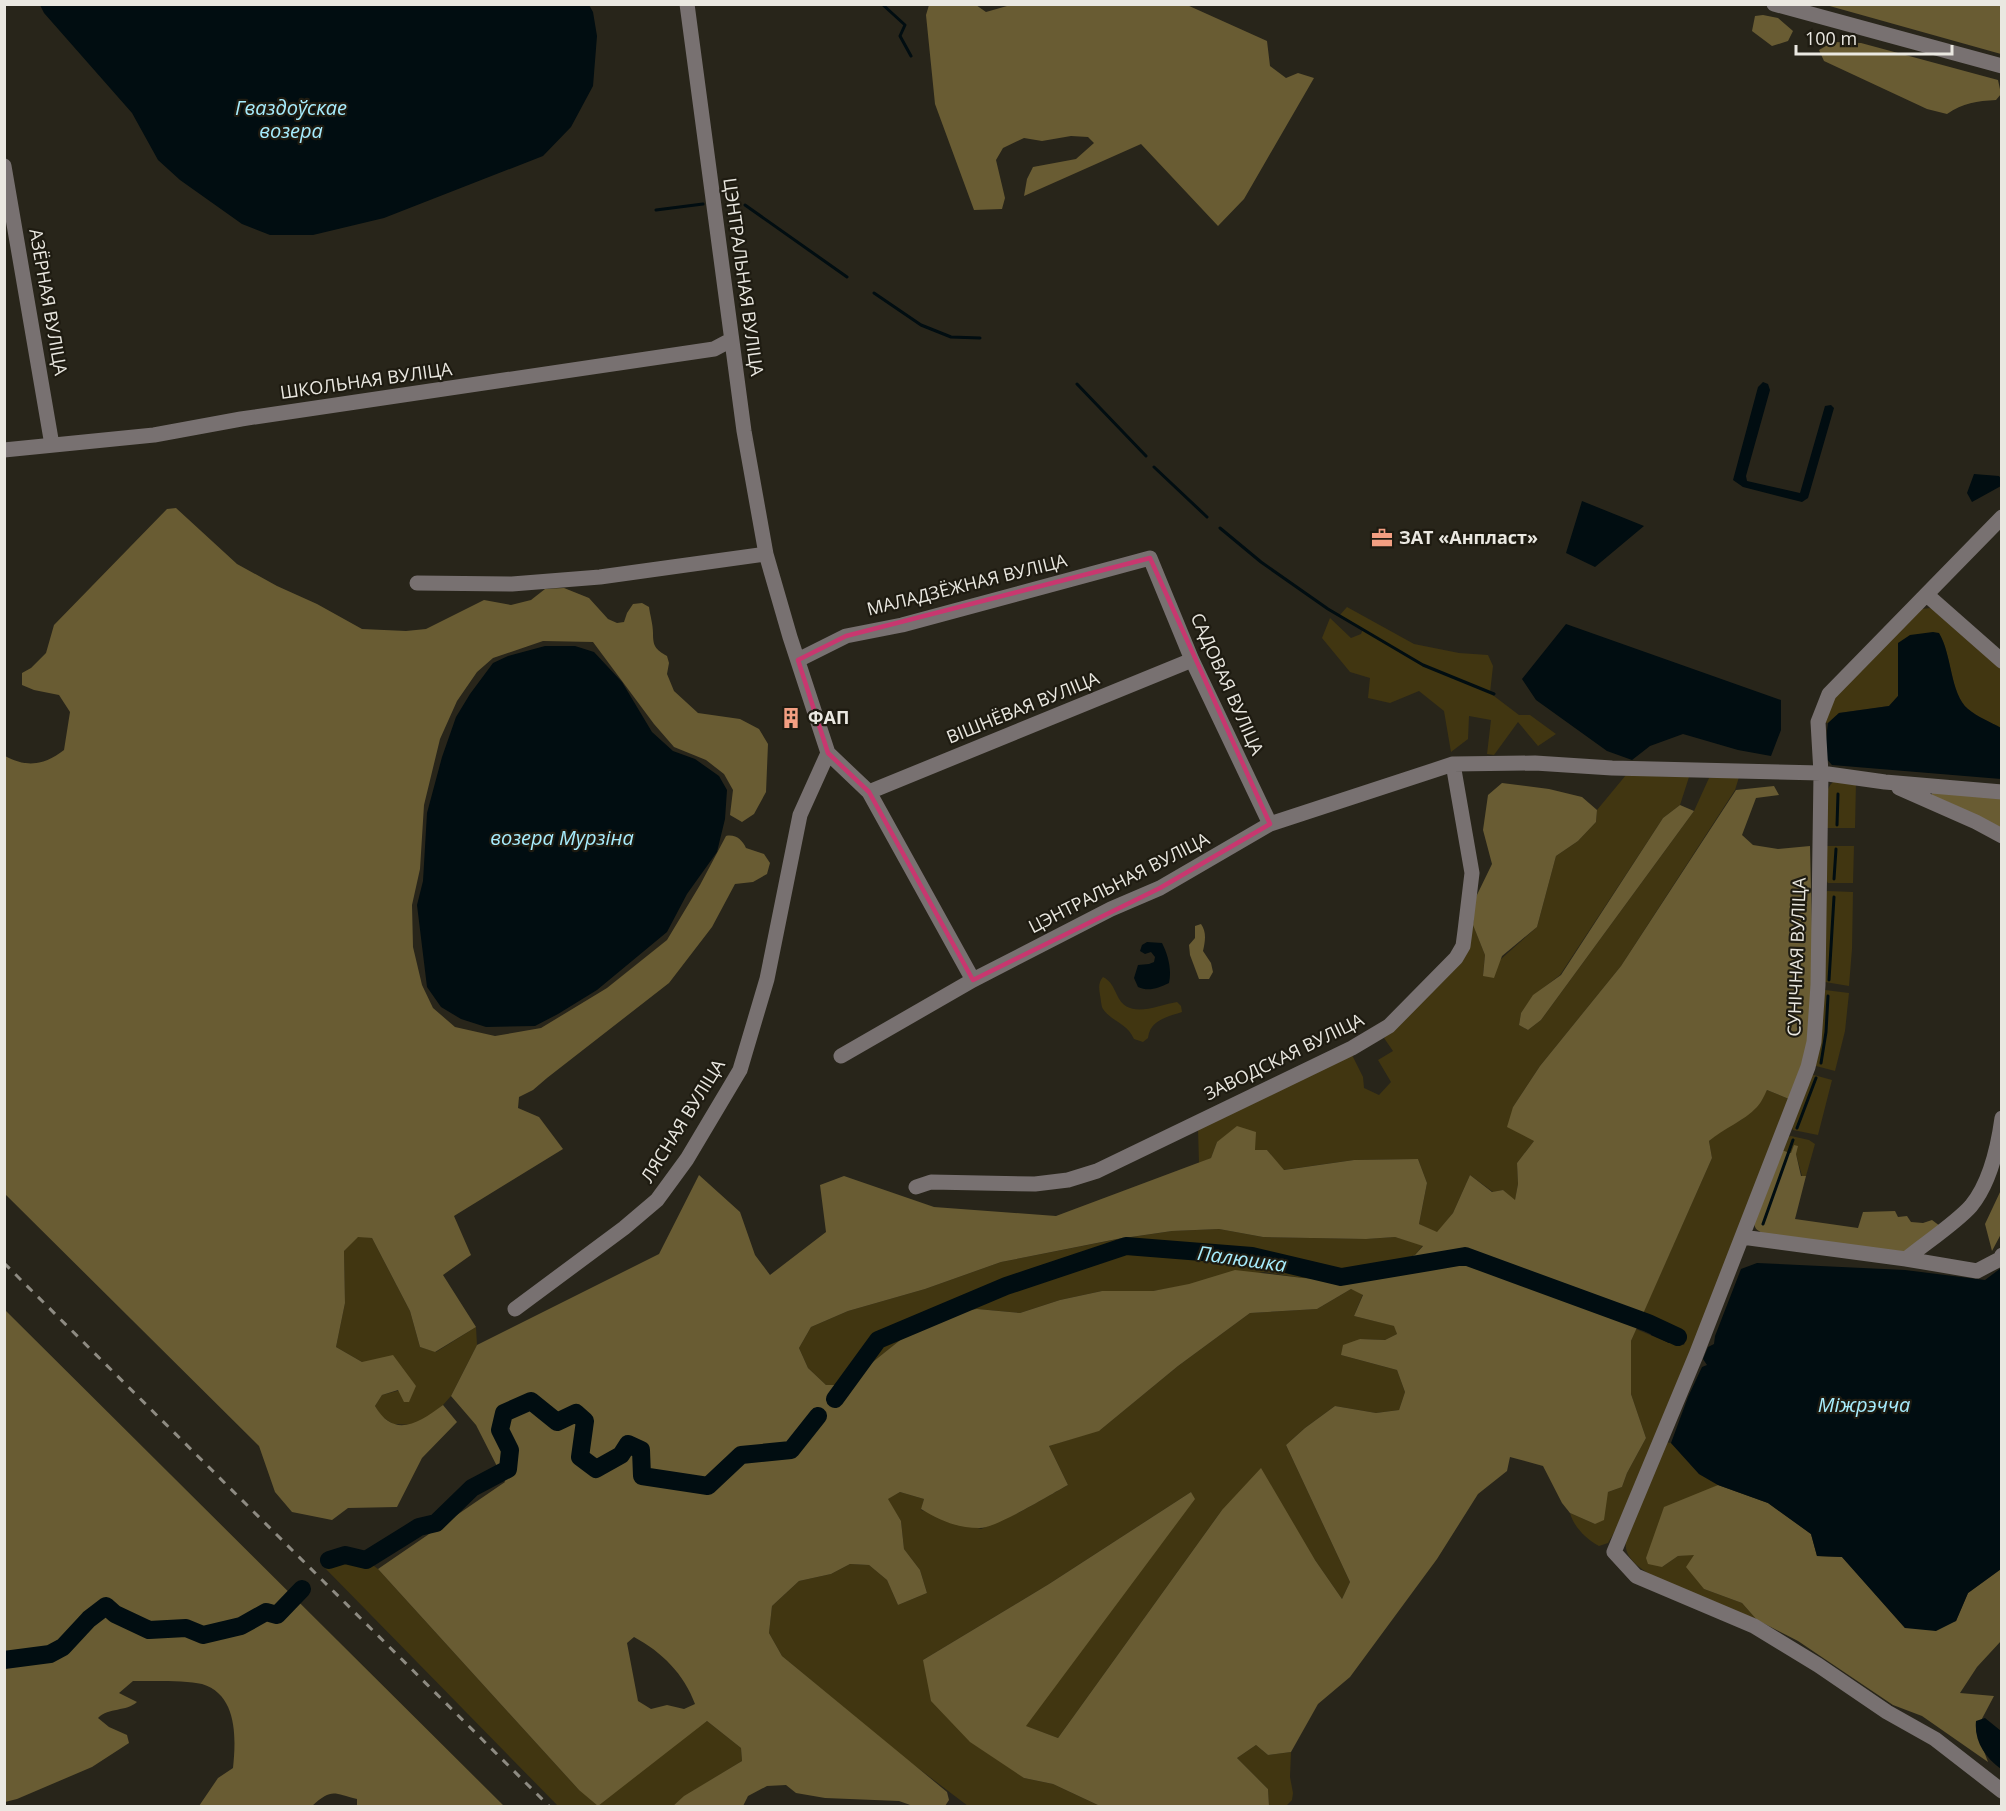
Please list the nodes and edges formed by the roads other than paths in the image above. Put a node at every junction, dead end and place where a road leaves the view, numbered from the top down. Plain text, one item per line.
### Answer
1 (687, 4) edge
2 (1774, 4) edge
3 (2001, 66) edge
4 (4, 166) edge
5 (731, 340) junction
6 (52, 445) junction
7 (4, 450) edge
8 (2001, 517) edge
9 (766, 554) junction
10 (1150, 558) joint
11 (417, 583) dead end
12 (1927, 595) junction
13 (798, 660) junction
14 (1192, 660) junction
15 (2001, 661) edge
16 (828, 753) junction
17 (1453, 764) junction
18 (1821, 773) junction
19 (1886, 782) junction
20 (869, 792) junction
21 (2001, 792) edge
22 (1270, 824) junction
23 (2001, 836) edge
24 (973, 980) junction
25 (841, 1056) dead end
26 (2001, 1118) edge
27 (916, 1187) dead end
28 (1742, 1237) junction
29 (2001, 1255) edge
30 (1906, 1259) junction
31 (515, 1309) dead end
32 (2001, 1791) edge

1 - 5 street, ЦЭНТРАЛЬНАЯ ВУЛІЦА
2 - 3 street
4 - 6 street, АЗЁРНАЯ ВУЛІЦА
5 - 6 street, ШКОЛЬНАЯ ВУЛІЦА
5 - 9 street, ЦЭНТРАЛЬНАЯ ВУЛІЦА
6 - 7 street, ШКОЛЬНАЯ ВУЛІЦА
8 - 12 street, СУНІЧНАЯ ВУЛІЦА
9 - 11 street
9 - 13 street, ЦЭНТРАЛЬНАЯ ВУЛІЦА
10 - 13 street, МАЛАДЗЁЖНАЯ ВУЛІЦА
10 - 14 street, САДОВАЯ ВУЛІЦА
12 - 15 street
12 - 18 street, СУНІЧНАЯ ВУЛІЦА
13 - 16 street, ЦЭНТРАЛЬНАЯ ВУЛІЦА
14 - 20 street, ВІШНЁВАЯ ВУЛІЦА
14 - 22 street, САДОВАЯ ВУЛІЦА
16 - 20 street, ЦЭНТРАЛЬНАЯ ВУЛІЦА
16 - 31 street, ЛЯСНАЯ ВУЛІЦА
17 - 18 street, ЦЭНТРАЛЬНАЯ ВУЛІЦА
17 - 22 street, ЦЭНТРАЛЬНАЯ ВУЛІЦА
17 - 27 street, ЗАВОДСКАЯ ВУЛІЦА
18 - 19 street, ЦЭНТРАЛЬНАЯ ВУЛІЦА
18 - 28 street, СУНІЧНАЯ ВУЛІЦА
19 - 21 street
19 - 23 street
20 - 24 street, ЦЭНТРАЛЬНАЯ ВУЛІЦА
22 - 24 street, ЦЭНТРАЛЬНАЯ ВУЛІЦА
24 - 25 street, ЦЭНТРАЛЬНАЯ ВУЛІЦА
26 - 30 street
28 - 30 street
28 - 32 street, СУНІЧНАЯ ВУЛІЦА
29 - 30 street

